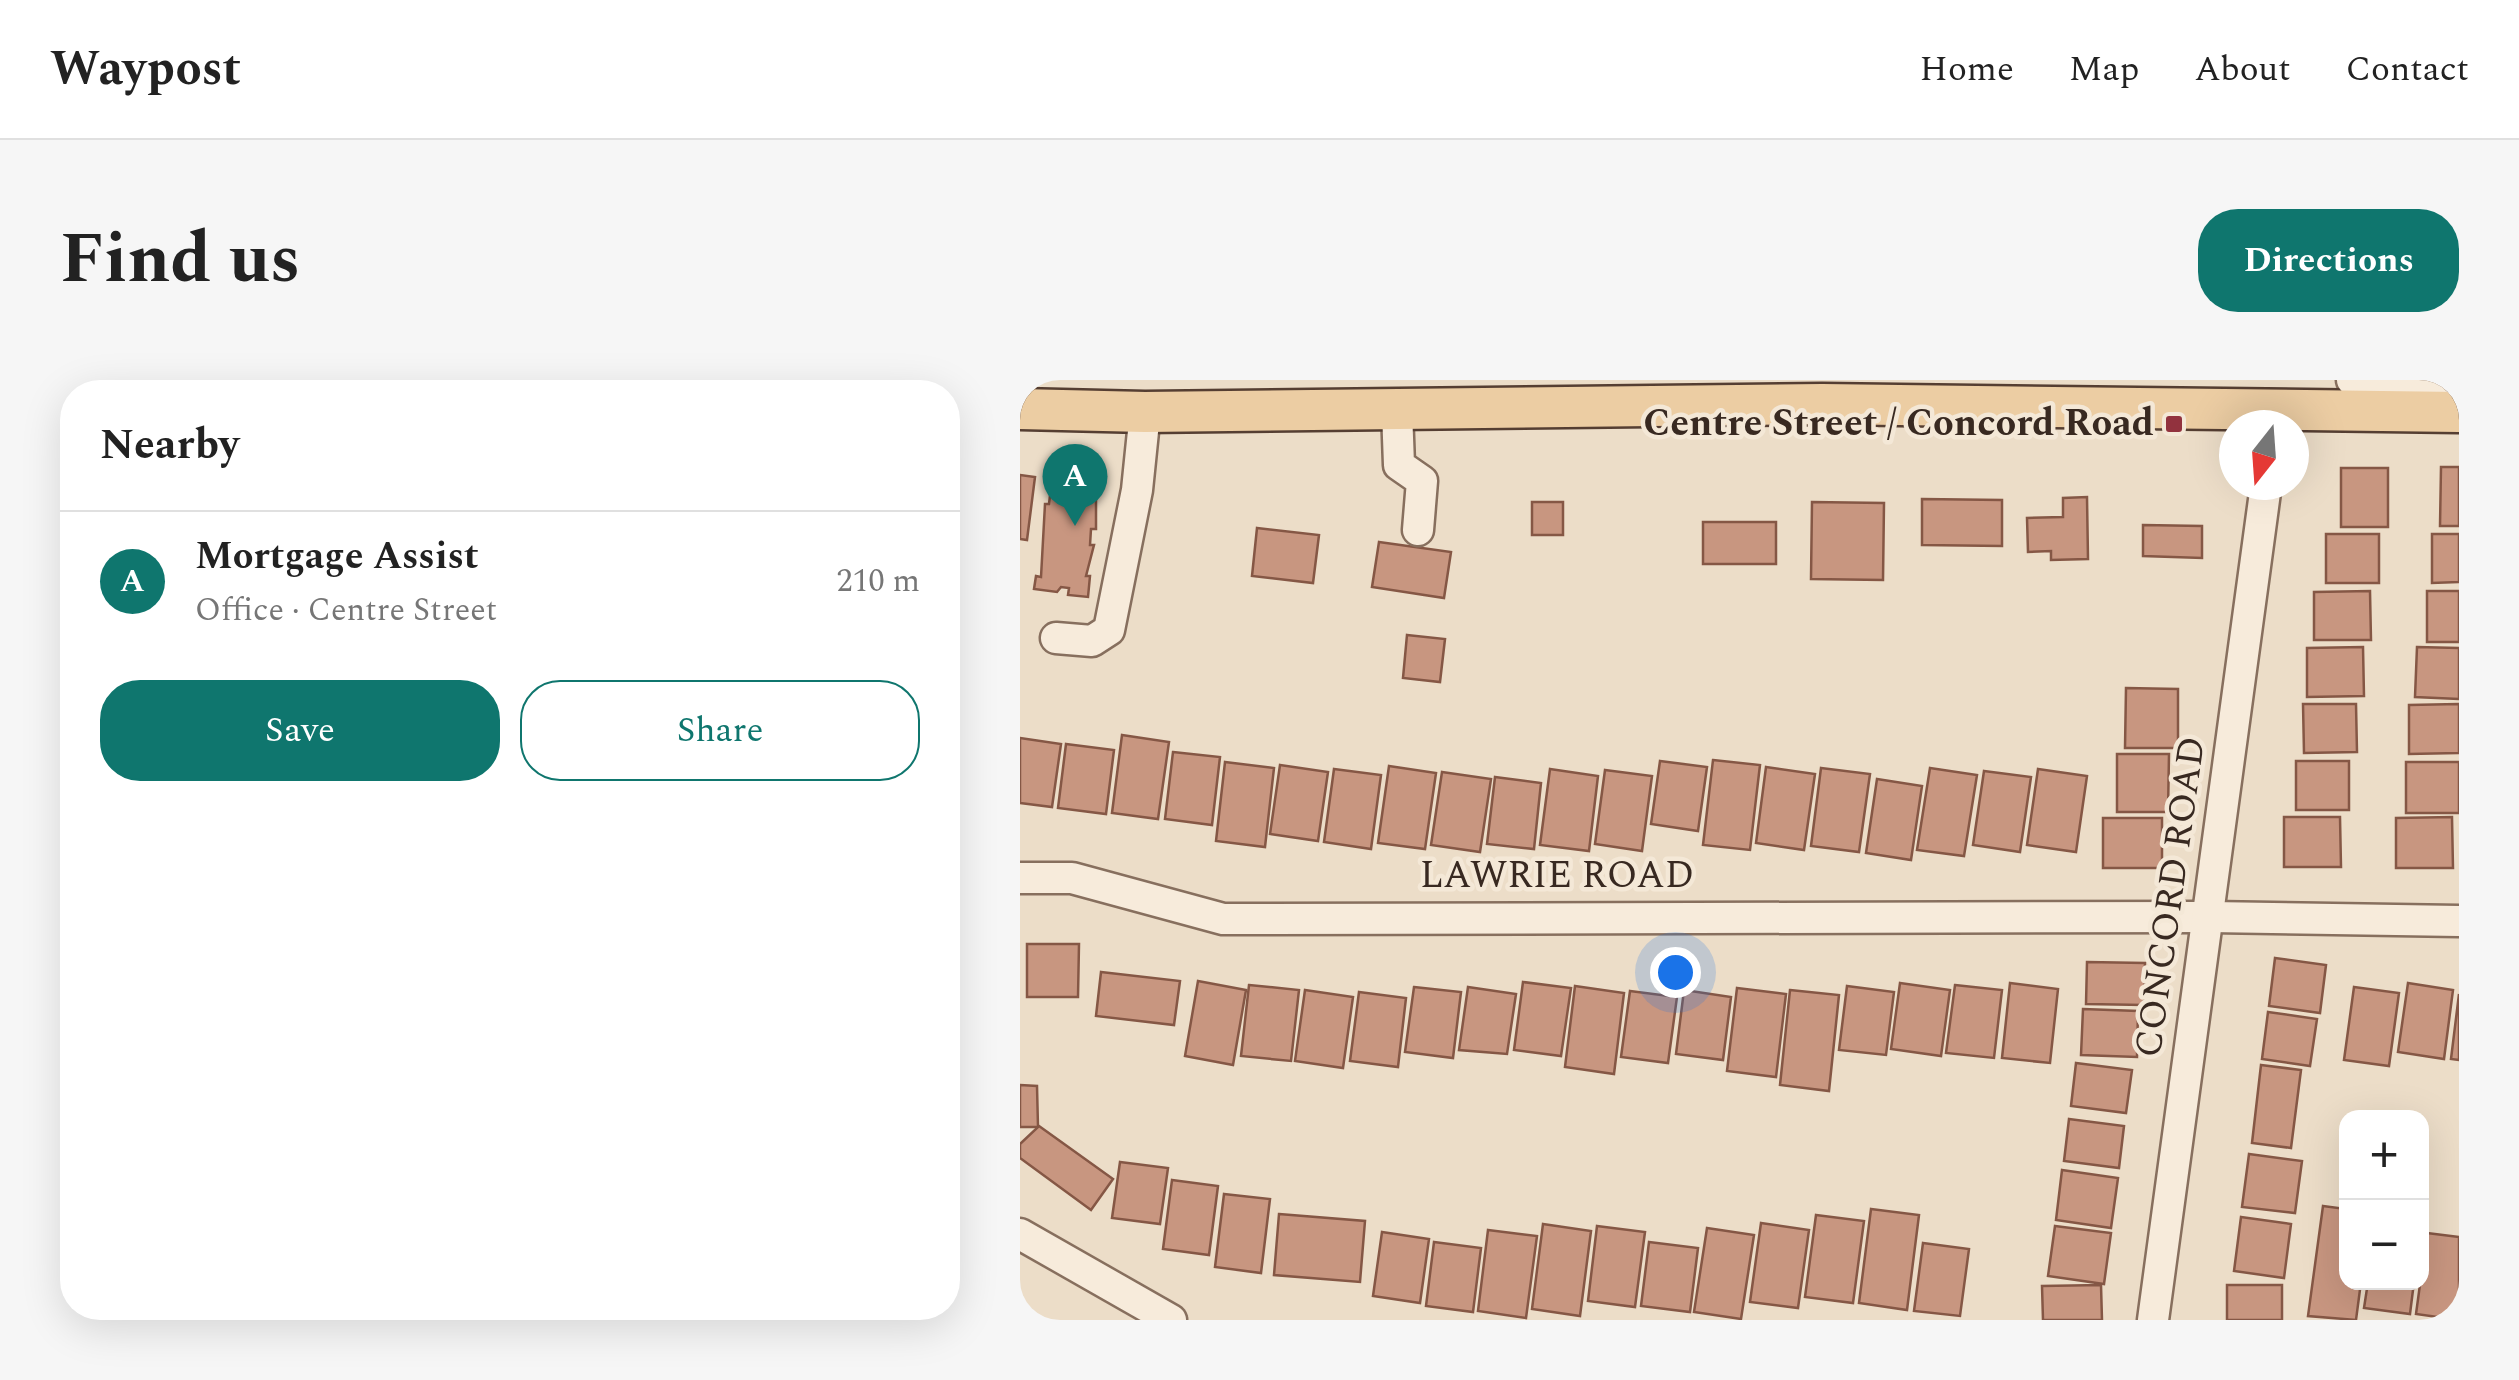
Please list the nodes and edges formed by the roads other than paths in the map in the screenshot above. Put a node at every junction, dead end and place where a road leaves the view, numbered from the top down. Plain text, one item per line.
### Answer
1 (2352, 380) edge
2 (2459, 382) edge
3 (2276, 405) edge
4 (1020, 409) edge
5 (1398, 410) junction
6 (1145, 412) junction
7 (2459, 412) edge
8 (2264, 500) edge
9 (1418, 530) dead end
10 (1056, 638) dead end
11 (1020, 878) edge
12 (2211, 917) junction
13 (2459, 921) edge
14 (1020, 1234) edge
15 (1171, 1320) edge
16 (2153, 1320) edge

1 - 2 street
3 - 5 main road
3 - 7 main road
4 - 6 main road
5 - 6 main road
5 - 9 street
6 - 10 street
8 - 12 street, CONCORD ROAD
11 - 12 street, LAWRIE ROAD
12 - 13 street, LAWRIE ROAD
12 - 16 street, CONCORD ROAD
14 - 15 street

